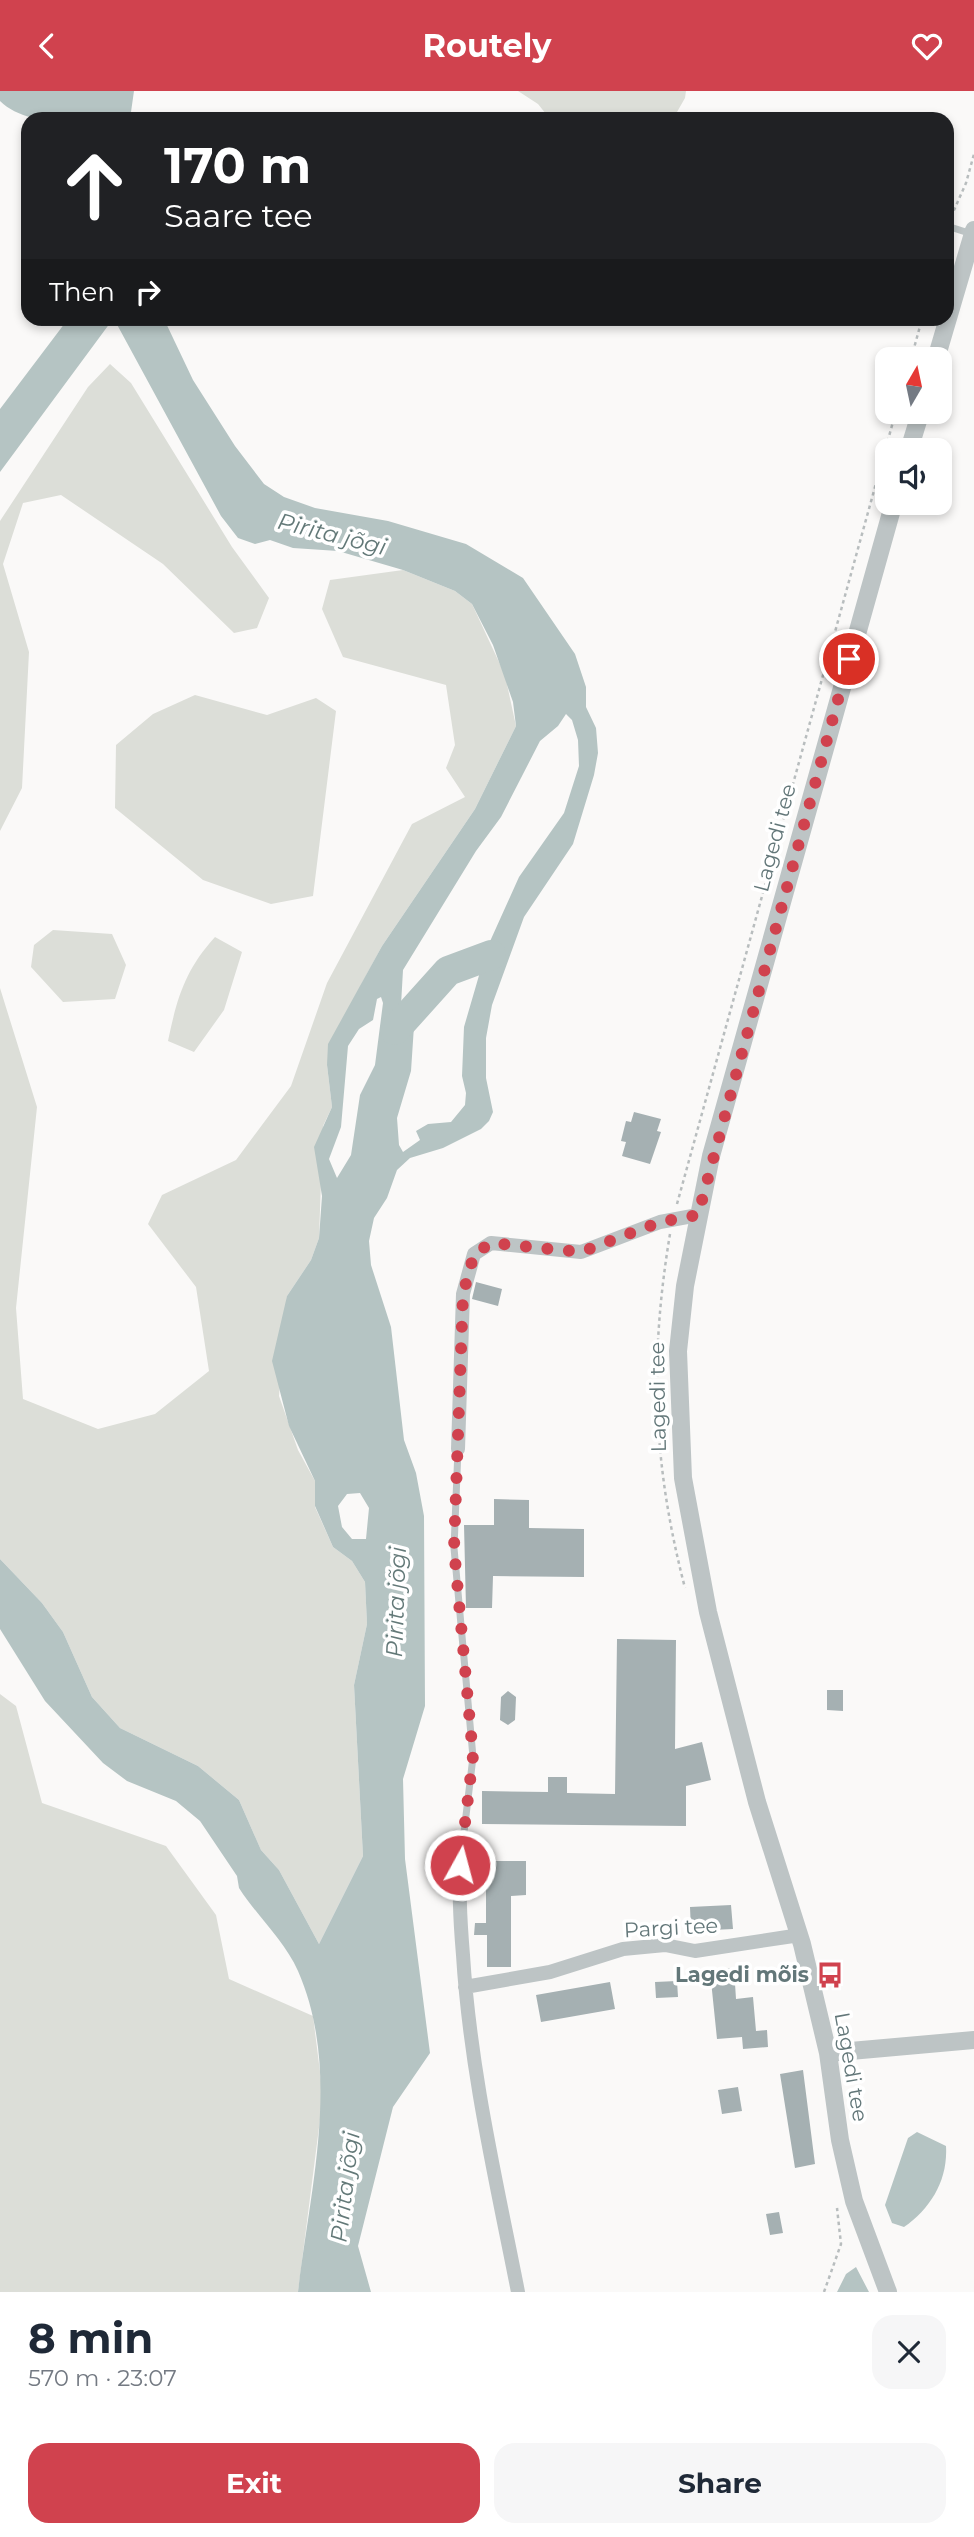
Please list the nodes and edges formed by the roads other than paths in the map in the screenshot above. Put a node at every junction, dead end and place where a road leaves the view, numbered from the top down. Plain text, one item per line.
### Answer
1 (954, 228) edge
2 (973, 232) edge
3 (954, 297) edge
4 (946, 326) edge
5 (939, 347) edge
6 (890, 515) edge
7 (698, 1215) junction
8 (458, 1449) joint
9 (462, 1849) joint
10 (800, 1935) junction
11 (465, 1987) junction
12 (974, 2040) edge
13 (828, 2053) junction
14 (518, 2292) edge
15 (888, 2292) edge

1 - 2 lane
2 - 3 street
4 - 5 street
6 - 7 street, Lagedi tee
7 - 8 street
7 - 10 street, Lagedi tee
8 - 9 lane
9 - 11 street
10 - 11 street, Pargi tee
10 - 13 street, Lagedi tee
11 - 14 street
12 - 13 street
13 - 15 street, Lagedi tee

